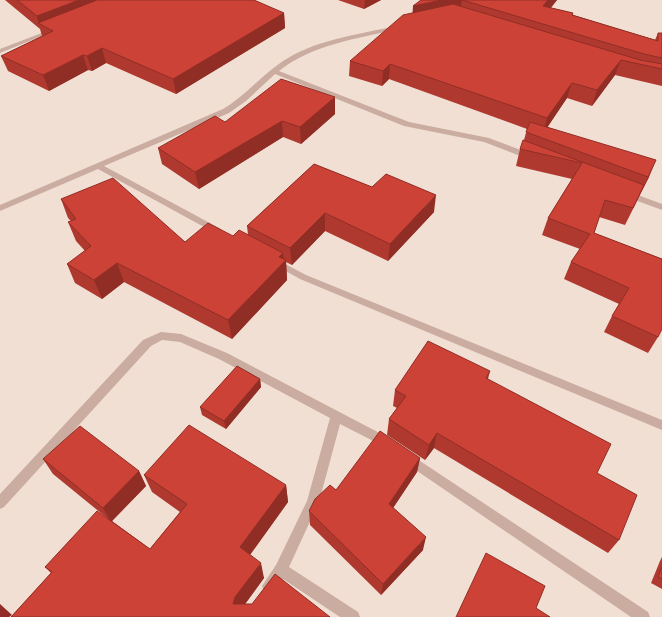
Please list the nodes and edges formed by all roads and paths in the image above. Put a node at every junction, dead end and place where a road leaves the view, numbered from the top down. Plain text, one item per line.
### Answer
1 (407, 26) edge
2 (59, 28) edge
3 (0, 51) edge
4 (274, 71) junction
5 (538, 160) edge
6 (98, 166) junction
7 (618, 191) edge
8 (0, 208) edge
9 (662, 208) edge
10 (228, 236) edge
11 (262, 254) edge
12 (336, 416) junction
13 (662, 425) edge
14 (0, 503) edge
15 (281, 570) junction
16 (264, 594) edge
17 (353, 617) edge
18 (643, 617) edge

1 - 4 street
2 - 3 street
4 - 5 street
4 - 6 street
6 - 8 street
6 - 10 street
7 - 9 street
11 - 13 street
12 - 14 street
12 - 15 street
12 - 18 street
15 - 16 street
15 - 17 street

